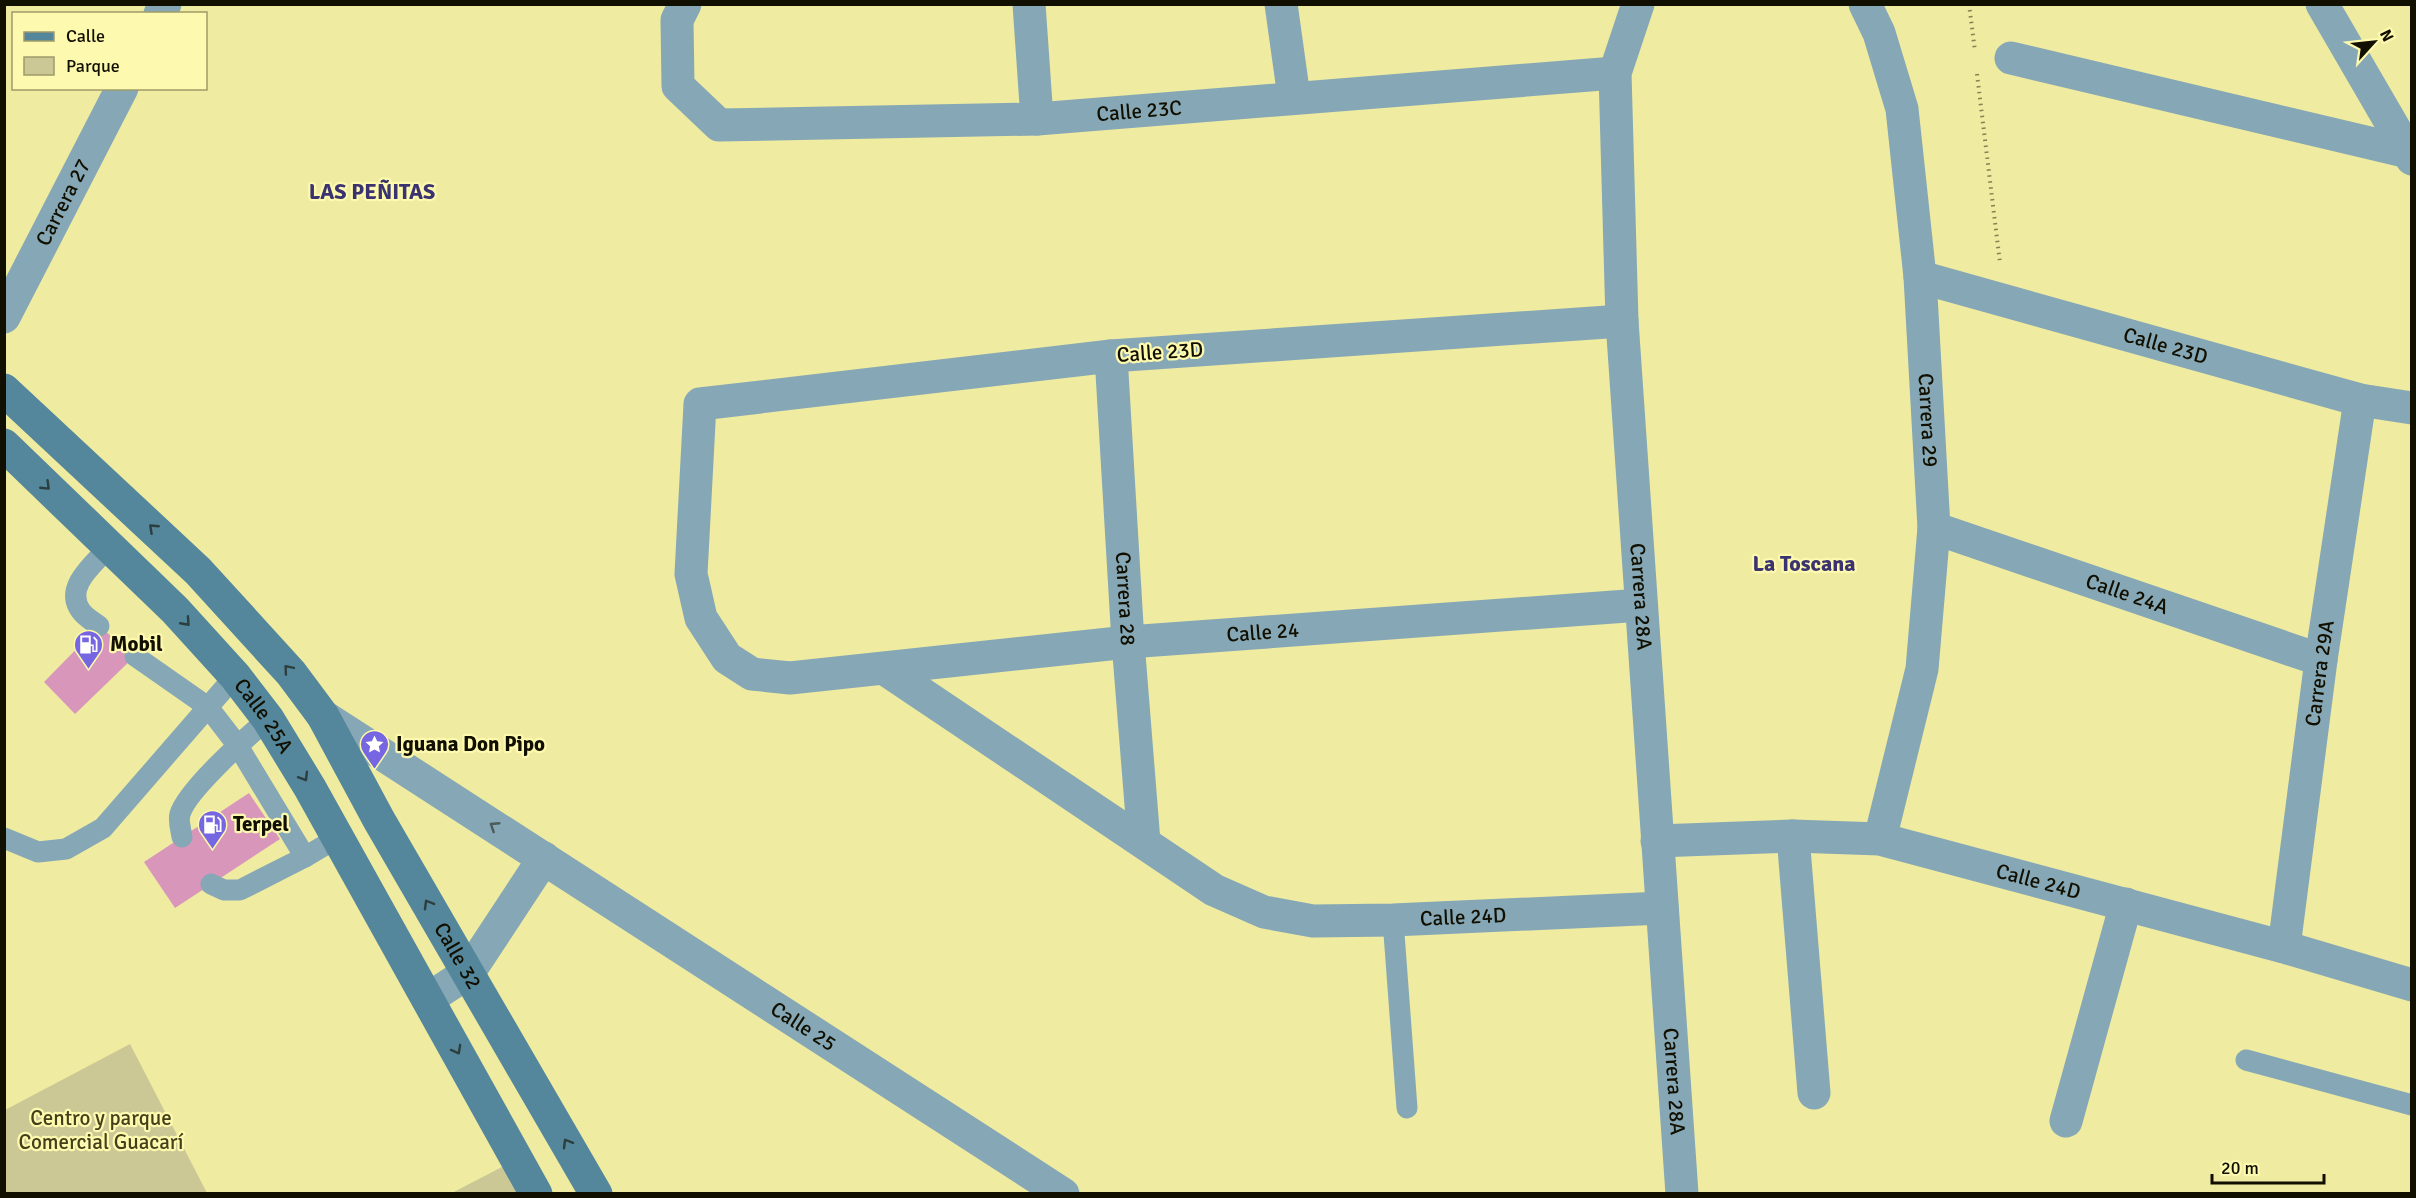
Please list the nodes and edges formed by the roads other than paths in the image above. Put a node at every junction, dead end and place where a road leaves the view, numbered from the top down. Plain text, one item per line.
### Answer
1 (685, 4) edge
2 (1029, 4) edge
3 (1281, 4) edge
4 (1638, 4) edge
5 (1865, 4) edge
6 (2322, 4) edge
7 (2012, 58) dead end
8 (1615, 73) junction
9 (121, 90) edge
10 (1294, 97) junction
11 (1037, 119) junction
12 (2410, 156) edge
13 (1920, 277) junction
14 (4, 317) edge
15 (1622, 321) junction
16 (1111, 356) junction
17 (4, 390) edge
18 (2360, 400) junction
19 (700, 404) joint
20 (2412, 408) edge
21 (4, 445) edge
22 (1935, 528) junction
23 (109, 547) junction
24 (1641, 605) junction
25 (99, 627) dead end
26 (1128, 642) junction
27 (135, 656) dead end
28 (2321, 660) junction
29 (885, 669) junction
30 (235, 676) junction
31 (208, 706) junction
32 (323, 716) junction
33 (268, 719) junction
34 (238, 746) junction
35 (1793, 836) junction
36 (182, 837) dead end
37 (4, 838) edge
38 (337, 838) junction
39 (1880, 839) junction
40 (1657, 841) junction
41 (1144, 842) junction
42 (305, 857) junction
43 (544, 858) junction
44 (210, 884) dead end
45 (2126, 904) junction
46 (1662, 908) junction
47 (1393, 920) junction
48 (2284, 946) junction
49 (469, 972) junction
50 (2412, 986) edge
51 (428, 999) junction
52 (2246, 1060) dead end
53 (1814, 1093) dead end
54 (2412, 1105) edge
55 (1407, 1108) dead end
56 (2067, 1121) dead end
57 (1681, 1193) edge
58 (536, 1194) edge
59 (596, 1194) edge
60 (1063, 1194) edge

1 - 11 street, Calle 23C
2 - 11 street
3 - 10 street
4 - 8 street, Carrera 28A
5 - 13 street, Carrera 29
6 - 12 street
7 - 12 street
8 - 10 street, Calle 23C
8 - 15 street, Carrera 28A
9 - 14 street, Carrera 27
10 - 11 street, Calle 23C
13 - 18 street, Calle 23D
13 - 22 street, Carrera 29
15 - 16 street, Calle 23D
15 - 24 street, Carrera 28A
16 - 19 street, Calle 23D
16 - 26 street, Carrera 28
32 -> 17 main road
18 - 20 street, Calle 23D
18 - 28 street, Carrera 29A
19 - 29 street, Calle 24
21 -> 23 main road, Calle 25A
22 - 28 street, Calle 24A
22 - 39 street, Carrera 29
23 - 25 lane
23 -> 30 main road, Calle 25A
24 - 26 street, Calle 24
24 - 40 street, Carrera 28A
26 - 29 street, Calle 24
26 - 41 street, Carrera 28
27 - 31 lane
28 - 48 street, Carrera 29A
29 - 41 street, Calle 24D
30 - 31 lane
30 - 33 main road, Calle 25A
31 - 34 lane
31 - 37 lane
43 -> 32 street, Calle 25
49 -> 32 main road, Calle 32
33 - 34 lane
33 -> 38 main road, Calle 25A
34 - 36 lane
34 - 42 lane
35 - 39 street, Calle 24D
35 - 40 street, Calle 24D
35 - 53 street
38 - 42 lane
38 - 51 main road, Calle 25A
39 - 45 street, Calle 24D
40 - 46 street, Carrera 28A
41 - 47 street, Calle 24D
42 - 44 lane
43 - 49 street
43 - 60 street, Calle 25
45 - 48 street, Calle 24D
45 - 56 street
46 - 47 street, Calle 24D
46 - 57 street, Carrera 28A
47 - 55 lane
48 - 50 street, Calle 24D
49 - 51 street
59 -> 49 main road, Calle 32
51 -> 58 main road
52 - 54 lane

